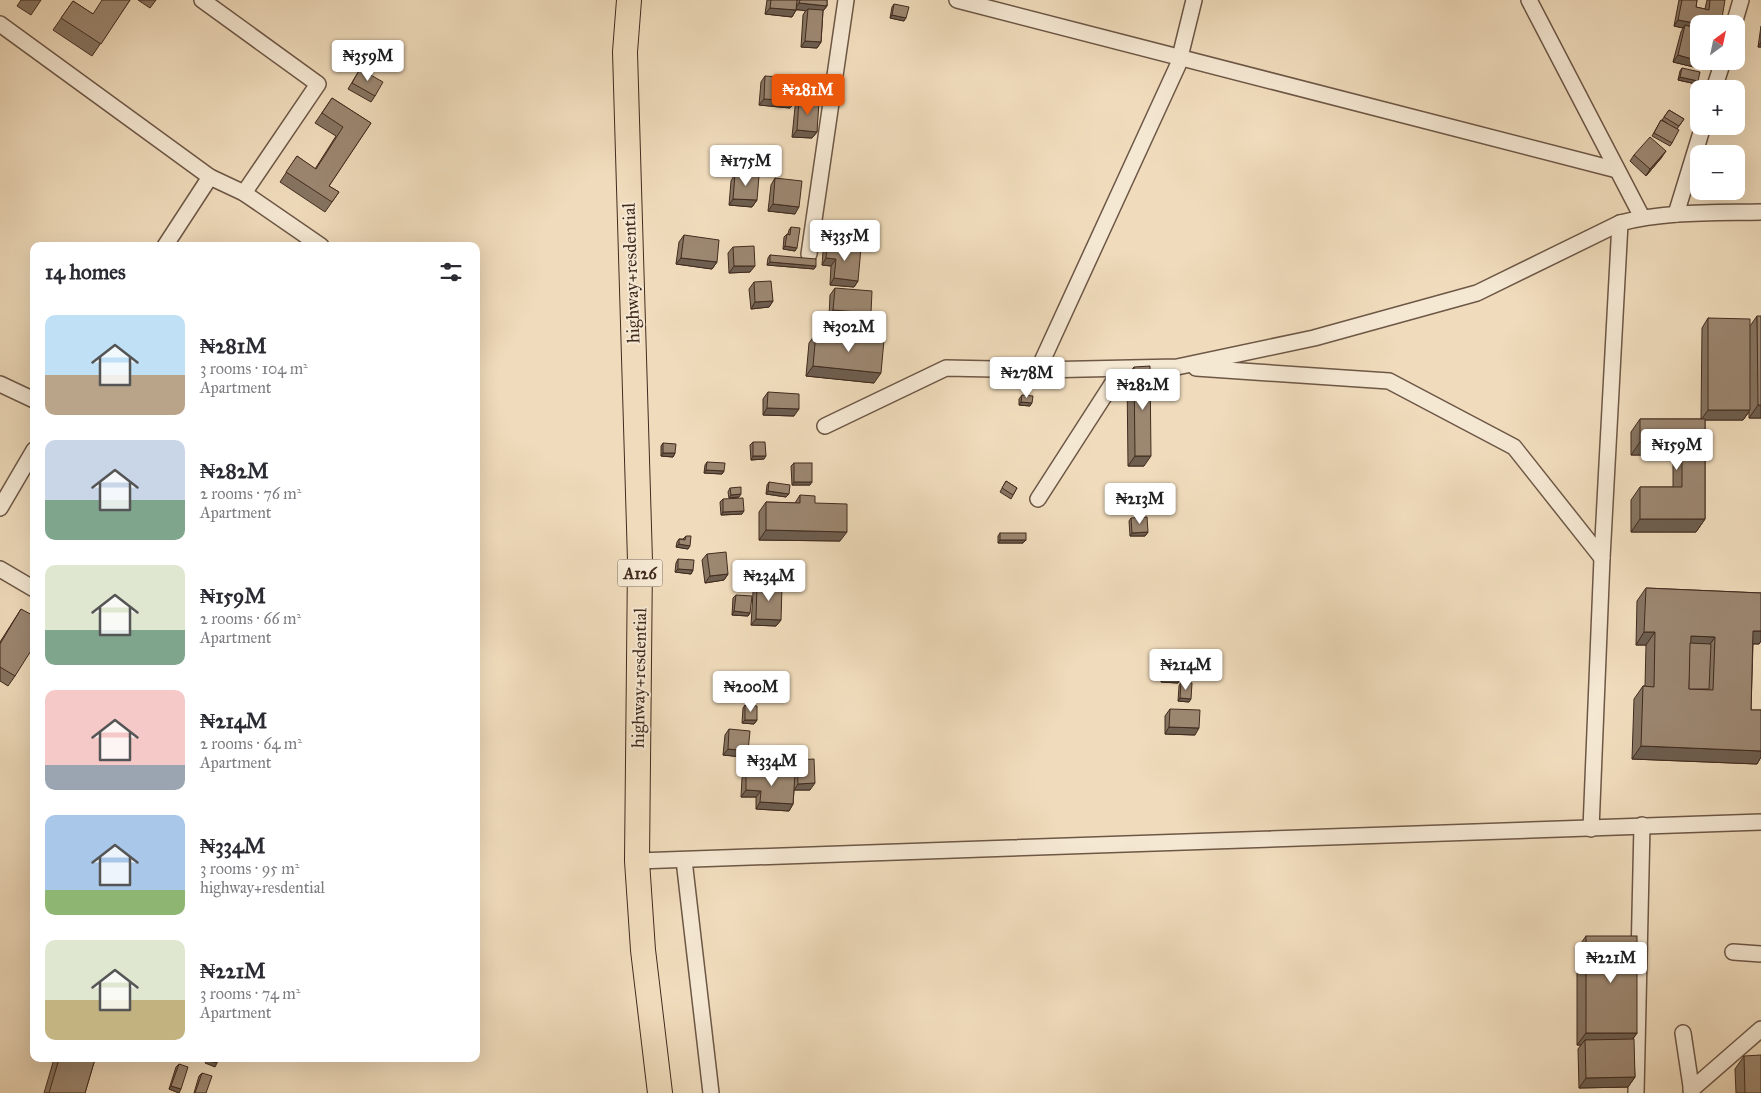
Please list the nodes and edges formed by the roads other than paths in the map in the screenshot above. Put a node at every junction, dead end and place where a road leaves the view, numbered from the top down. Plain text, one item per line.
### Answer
1 (202, 0) edge
2 (617, 0) edge
3 (629, 0) edge
4 (846, 0) edge
5 (957, 0) edge
6 (1194, 0) edge
7 (1529, 0) edge
8 (1741, 0) edge
9 (1737, 15) edge
10 (0, 24) edge
11 (625, 52) junction
12 (1180, 58) junction
13 (1700, 135) edge
14 (1617, 170) junction
15 (210, 177) junction
16 (244, 193) junction
17 (1761, 212) edge
18 (1676, 214) junction
19 (1642, 217) junction
20 (1620, 222) junction
21 (168, 242) edge
22 (314, 242) edge
23 (809, 254) dead end
24 (1177, 367) junction
25 (1038, 370) junction
26 (1121, 370) junction
27 (0, 384) edge
28 (30, 398) edge
29 (824, 426) dead end
30 (30, 457) edge
31 (1038, 499) dead end
32 (0, 508) edge
33 (1602, 558) junction
34 (0, 569) edge
35 (30, 587) edge
36 (1761, 822) edge
37 (1642, 825) junction
38 (1591, 829) junction
39 (684, 860) junction
40 (638, 861) junction
41 (1733, 952) dead end
42 (1761, 954) edge
43 (1761, 1029) edge
44 (1682, 1033) dead end
45 (1692, 1091) edge
46 (660, 1093) edge
47 (712, 1093) edge
48 (1636, 1093) edge

1 - 16 street
2 - 11 highway, A126
3 - 11 highway, A126
4 - 23 street
5 - 12 street
6 - 12 street
7 - 14 street
8 - 9 street
10 - 15 street
11 - 40 highway, highway+resdential / A126
12 - 14 street
12 - 25 street
13 - 18 street
14 - 19 street
15 - 16 street
15 - 21 street
16 - 22 street
17 - 18 street
18 - 19 street
19 - 20 street
20 - 24 street
20 - 33 street
24 - 26 street
24 - 33 street
25 - 26 street
25 - 29 street
26 - 31 street
27 - 28 street
30 - 32 street
33 - 38 street
34 - 35 street
36 - 37 street
37 - 38 street
37 - 48 street
38 - 39 street
39 - 40 street
39 - 47 street
40 - 46 highway, highway+resdential / A126
41 - 42 street
43 - 45 street
44 - 45 street

